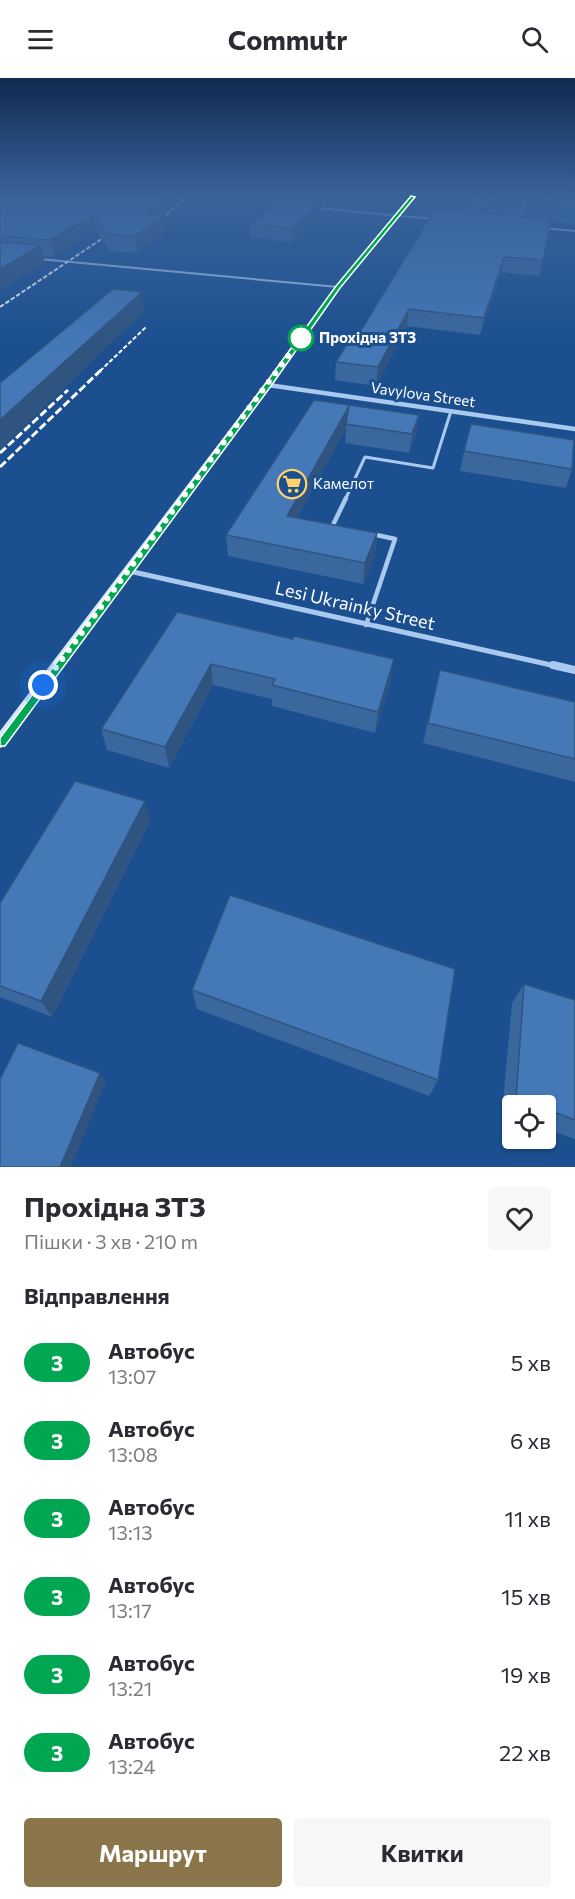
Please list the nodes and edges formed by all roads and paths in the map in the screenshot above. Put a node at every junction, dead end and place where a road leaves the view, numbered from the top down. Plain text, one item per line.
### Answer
1 (372, 248) edge
2 (30, 258) edge
3 (338, 287) junction
4 (268, 385) junction
5 (451, 411) junction
6 (575, 429) edge
7 (342, 529) edge
8 (363, 533) edge
9 (129, 571) junction
10 (366, 624) junction
11 (575, 670) edge
12 (0, 742) edge

1 - 3 street
2 - 3 lane
3 - 4 street
4 - 5 street, Vavylova Street
4 - 9 street
5 - 6 street, Vavylova Street
5 - 7 lane
8 - 10 lane
9 - 10 street, Lesi Ukrainky Street
9 - 12 street
10 - 11 street, Lesi Ukrainky Street

